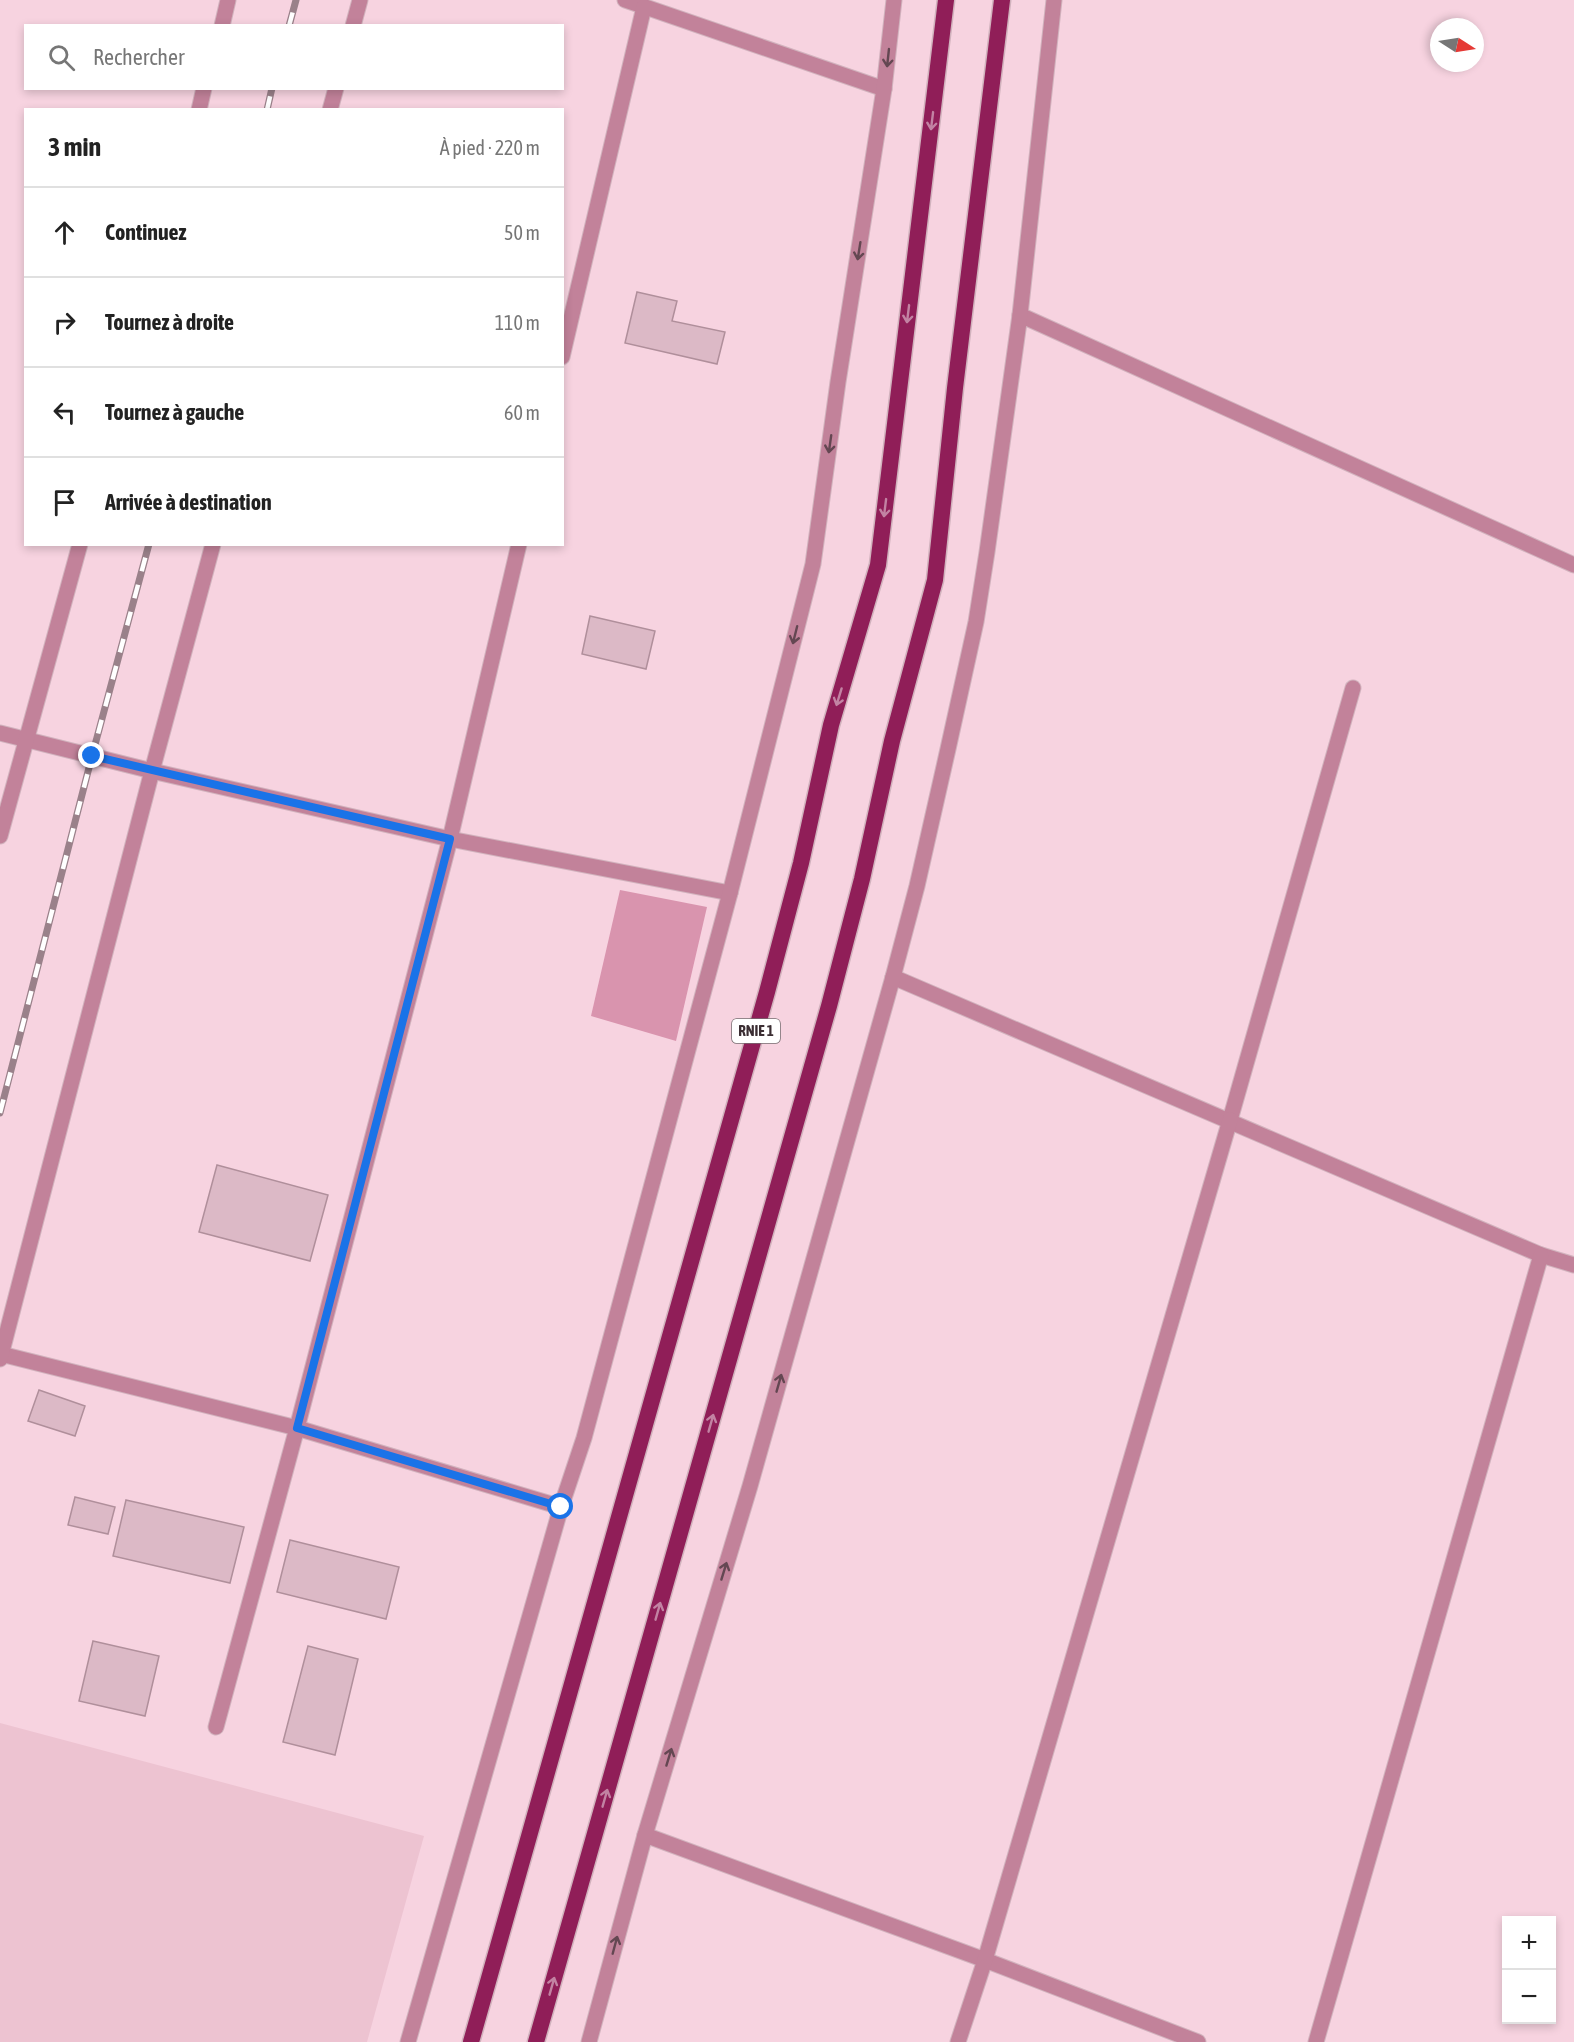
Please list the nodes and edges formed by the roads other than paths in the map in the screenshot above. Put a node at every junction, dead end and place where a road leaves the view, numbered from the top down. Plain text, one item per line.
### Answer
1 (228, 0) edge
2 (360, 0) edge
3 (625, 0) edge
4 (894, 0) edge
5 (946, 0) edge
6 (1002, 0) edge
7 (1054, 0) edge
8 (645, 7) junction
9 (222, 24) edge
10 (354, 24) edge
11 (204, 90) edge
12 (335, 90) edge
13 (884, 90) junction
14 (199, 108) edge
15 (331, 108) edge
16 (1020, 315) junction
17 (564, 349) edge
18 (79, 546) edge
19 (212, 546) edge
20 (519, 546) edge
21 (1574, 565) edge
22 (1353, 688) dead end
23 (0, 733) edge
24 (27, 740) junction
25 (152, 771) junction
26 (0, 836) edge
27 (450, 839) junction
28 (730, 893) junction
29 (893, 977) junction
30 (1230, 1120) junction
31 (1541, 1255) junction
32 (1574, 1265) edge
33 (1, 1357) edge
34 (297, 1428) junction
35 (561, 1507) junction
36 (216, 1727) dead end
37 (645, 1834) junction
38 (985, 1960) junction
39 (408, 2042) edge
40 (471, 2042) edge
41 (536, 2042) edge
42 (589, 2042) edge
43 (958, 2042) edge
44 (1198, 2042) edge
45 (1316, 2042) edge

1 - 9 street
2 - 10 street
3 - 8 street
4 -> 13 street
5 -> 40 highway, RNIE 1
41 -> 6 highway
7 - 16 street
8 - 13 street
8 - 17 street
11 - 14 street
12 - 15 street
13 -> 28 street
16 - 21 street
16 - 29 street
18 - 24 street
19 - 25 street
20 - 27 street
22 - 30 street
23 - 24 street
24 - 25 street
24 - 26 street
25 - 27 street
25 - 33 street
27 - 28 street
27 - 34 street
28 - 35 street
29 - 30 street
37 -> 29 street
30 - 31 street
30 - 38 street
31 - 32 street
31 - 45 street
33 - 34 street
34 - 35 street
34 - 36 street
35 - 39 street
37 - 38 street
42 -> 37 street
38 - 43 street
38 - 44 street

